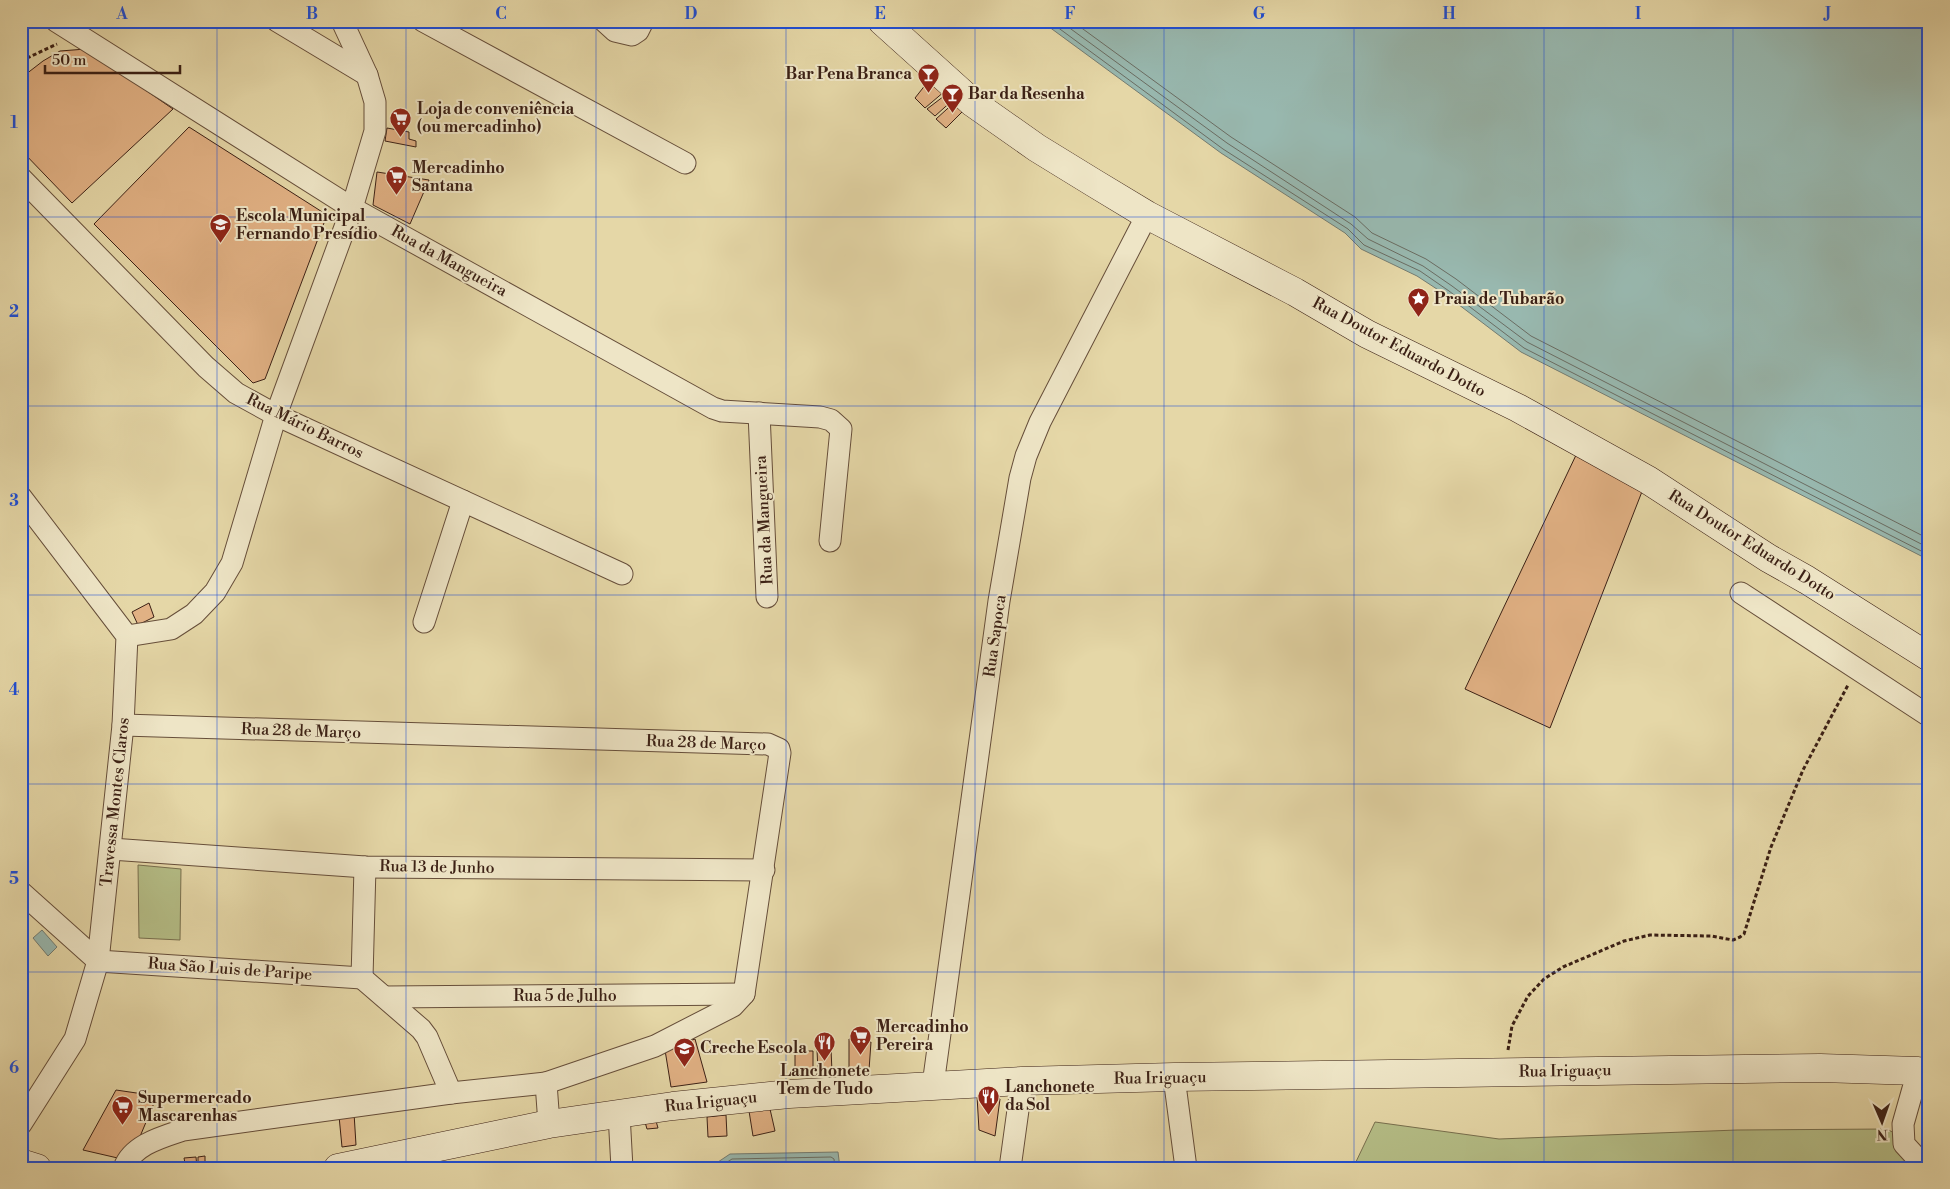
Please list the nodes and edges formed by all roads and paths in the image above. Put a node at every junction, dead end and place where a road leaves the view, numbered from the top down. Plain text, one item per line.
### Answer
1 (56, 21) edge
2 (277, 21) edge
3 (342, 21) edge
4 (423, 21) edge
5 (604, 21) edge
6 (643, 21) edge
7 (882, 21) edge
8 (78, 34) junction
9 (21, 61) edge
10 (367, 75) junction
11 (685, 163) dead end
12 (21, 178) edge
13 (352, 208) junction
14 (1147, 215) junction
15 (759, 412) junction
16 (276, 415) junction
17 (21, 496) edge
18 (463, 501) junction
19 (830, 541) dead end
20 (622, 574) dead end
21 (1741, 593) dead end
22 (767, 597) dead end
23 (424, 622) dead end
24 (127, 636) junction
25 (1929, 657) edge
26 (1857, 669) junction
27 (1929, 716) edge
28 (123, 725) junction
29 (111, 849) junction
30 (365, 867) junction
31 (764, 870) junction
32 (21, 892) edge
33 (98, 961) junction
34 (362, 978) junction
35 (744, 994) junction
36 (386, 998) junction
37 (1504, 1072) junction
38 (1923, 1073) edge
39 (1174, 1077) junction
40 (1022, 1081) junction
41 (546, 1083) junction
42 (933, 1085) junction
43 (451, 1093) junction
44 (619, 1114) junction
45 (21, 1124) edge
46 (549, 1124) junction
47 (21, 1163) edge
48 (37, 1168) edge
49 (124, 1168) edge
50 (338, 1168) edge
51 (622, 1168) edge
52 (1010, 1168) edge
53 (1186, 1168) edge
54 (1926, 1168) edge

1 - 8 street, Rua da Mangueira
2 - 10 street
3 - 10 street
4 - 11 street
5 - 6 street
7 - 14 main road, Rua Doutor Eduardo Dotto
8 - 9 path
8 - 13 street, Rua da Mangueira
10 - 13 street
12 - 16 street, Rua Mário Barros
13 - 15 street, Rua da Mangueira
13 - 16 street
14 - 25 main road, Rua Doutor Eduardo Dotto
14 - 42 street, Rua Sapoca
15 - 19 street
15 - 22 street, Rua da Mangueira
16 - 18 street, Rua Mário Barros
16 - 24 street
17 - 24 street
18 - 20 street, Rua Mário Barros
18 - 23 street
21 - 26 street
24 - 28 street, Travessa Montes Claros
26 - 27 street
26 - 37 path
28 - 29 street, Travessa Montes Claros
28 - 31 street, Rua 28 de Março
29 - 30 street, Rua 13 de Junho
29 - 33 street, Travessa Montes Claros
30 - 31 street, Rua 13 de Junho
30 - 34 street
31 - 35 street, Rua 28 de Março
32 - 33 street
33 - 34 street, Rua São Luis de Paripe
33 - 45 street, Travessa Montes Claros
34 - 36 street
35 - 36 street, Rua 5 de Julho
35 - 41 street
36 - 43 street
37 - 38 main road, Rua Iriguaçu
37 - 39 main road, Rua Iriguaçu
38 - 54 street
39 - 40 main road, Rua Iriguaçu
39 - 53 street
40 - 42 main road, Rua Iriguaçu
40 - 52 street
41 - 43 street
41 - 46 street
42 - 44 main road, Rua Iriguaçu
43 - 49 street
44 - 46 main road, Rua Iriguaçu
44 - 51 street
46 - 50 main road, Rua Iriguaçu
47 - 48 main road

